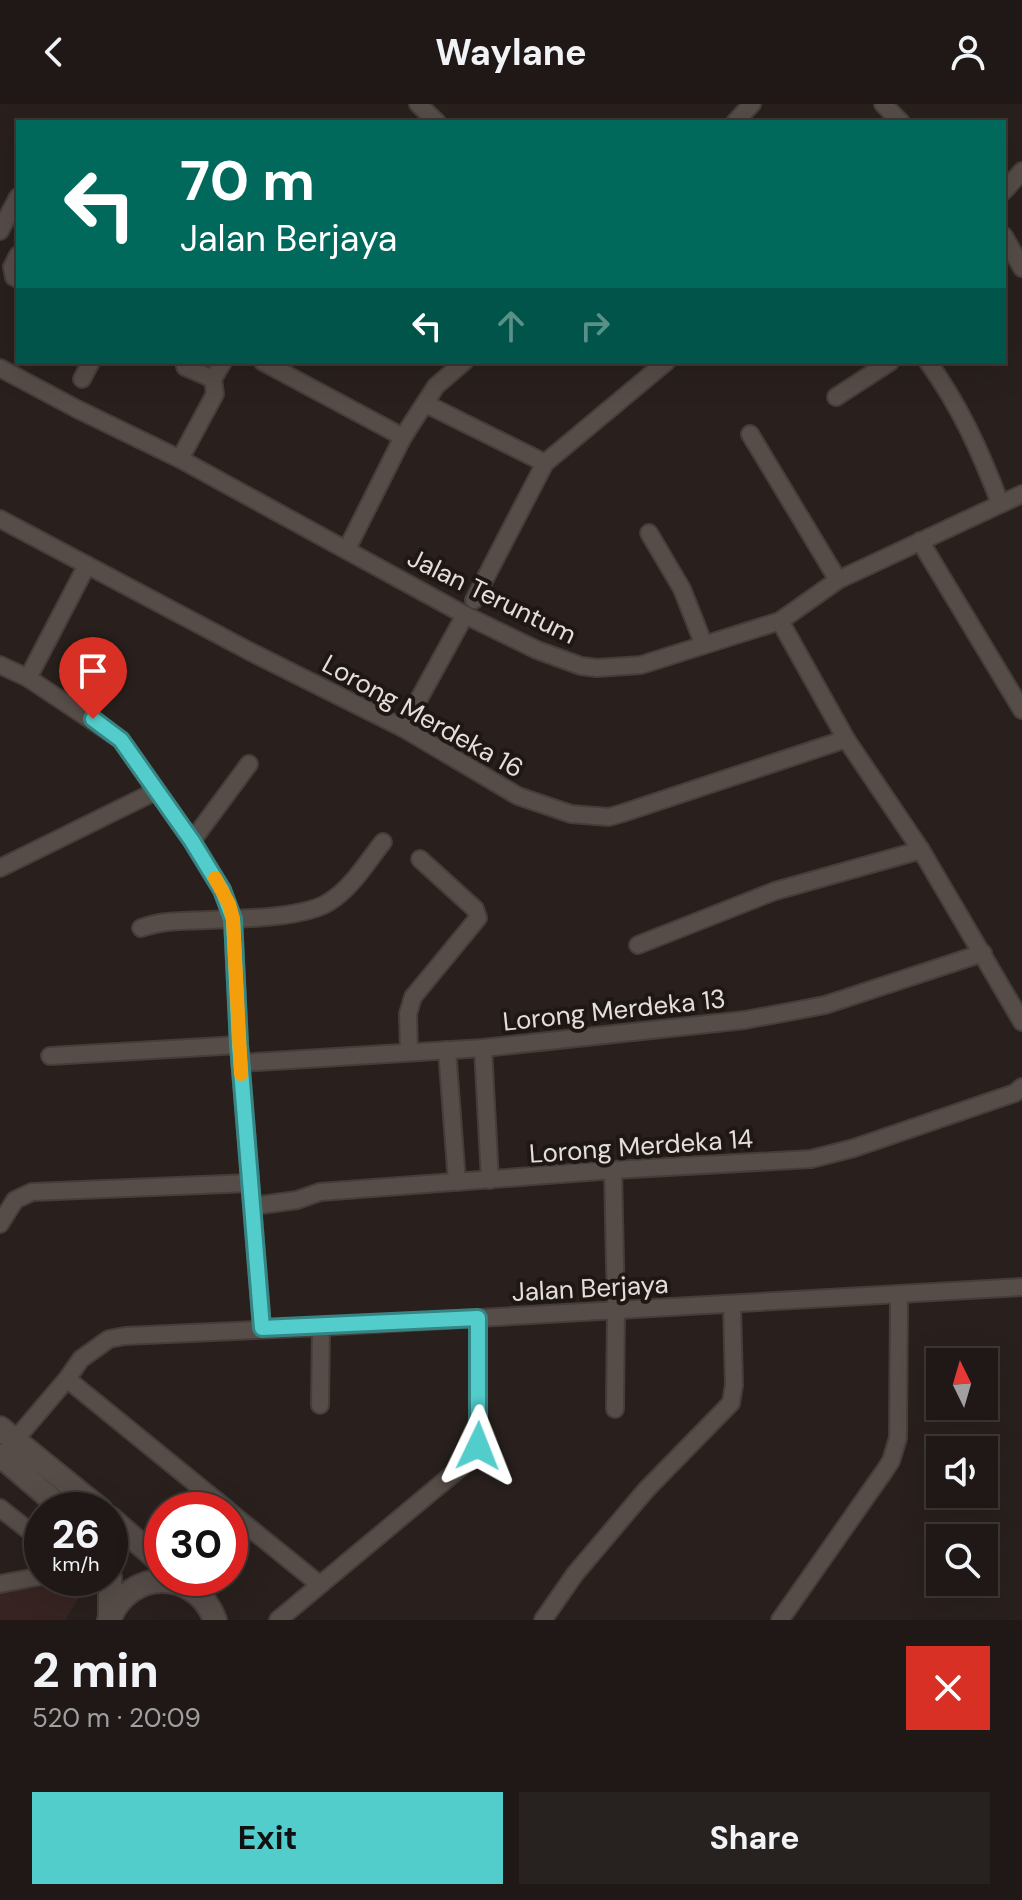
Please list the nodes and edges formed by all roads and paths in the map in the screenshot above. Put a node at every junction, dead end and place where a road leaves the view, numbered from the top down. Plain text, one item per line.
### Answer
1 (418, 104) edge
2 (752, 104) edge
3 (883, 104) edge
4 (435, 120) edge
5 (737, 120) edge
6 (899, 120) edge
7 (1022, 171) edge
8 (1006, 189) edge
9 (16, 202) edge
10 (6, 225) edge
11 (1006, 240) edge
12 (1022, 268) edge
13 (90, 364) edge
14 (186, 364) edge
15 (222, 364) edge
16 (267, 364) edge
17 (462, 364) edge
18 (664, 364) edge
19 (887, 364) edge
20 (929, 364) edge
21 (0, 368) edge
22 (82, 379) dead end
23 (213, 379) junction
24 (836, 397) dead end
25 (426, 404) junction
26 (750, 434) dead end
27 (403, 437) junction
28 (180, 459) junction
29 (545, 463) junction
30 (1022, 494) edge
31 (1000, 503) junction
32 (0, 519) edge
33 (649, 533) dead end
34 (920, 541) junction
35 (347, 549) junction
36 (87, 565) junction
37 (838, 580) junction
38 (470, 608) junction
39 (780, 621) junction
40 (704, 645) junction
41 (0, 665) edge
42 (28, 678) junction
43 (1022, 710) edge
44 (403, 728) junction
45 (846, 739) junction
46 (249, 764) dead end
47 (156, 791) junction
48 (192, 841) junction
49 (383, 842) dead end
50 (921, 850) junction
51 (420, 859) dead end
52 (0, 868) edge
53 (233, 919) junction
54 (141, 928) dead end
55 (638, 945) dead end
56 (983, 953) junction
57 (1022, 1022) edge
58 (239, 1045) junction
59 (483, 1048) junction
60 (447, 1050) junction
61 (409, 1051) junction
62 (50, 1056) dead end
63 (240, 1063) junction
64 (1022, 1087) edge
65 (613, 1170) junction
66 (490, 1180) junction
67 (457, 1182) junction
68 (250, 1183) junction
69 (0, 1192) edge
70 (15, 1200) junction
71 (253, 1206) junction
72 (0, 1224) edge
73 (1022, 1287) edge
74 (899, 1294) junction
75 (732, 1305) junction
76 (616, 1309) junction
77 (478, 1318) junction
78 (321, 1327) junction
79 (262, 1328) junction
80 (67, 1379) junction
81 (320, 1405) dead end
82 (615, 1409) dead end
83 (5, 1441) edge
84 (49, 1492) edge
85 (76, 1492) edge
86 (206, 1492) edge
87 (0, 1508) edge
88 (248, 1526) edge
89 (24, 1527) edge
90 (128, 1534) edge
91 (144, 1547) edge
92 (24, 1580) edge
93 (144, 1583) edge
94 (2, 1584) edge
95 (319, 1584) junction
96 (110, 1596) edge
97 (201, 1596) edge
98 (218, 1616) edge
99 (110, 1617) edge
100 (278, 1620) edge
101 (543, 1620) edge
102 (780, 1620) edge

1 - 4 street
2 - 5 street
3 - 6 street
7 - 8 street
9 - 10 street
11 - 12 street
13 - 22 street
14 - 23 street
15 - 23 street
16 - 27 street
17 - 25 street
18 - 29 street
19 - 24 street
20 - 31 street
21 - 28 street, Jalan Teruntum
23 - 28 street
25 - 27 street
25 - 29 street
26 - 37 street
27 - 35 street
28 - 35 street, Jalan Teruntum
29 - 38 street
30 - 31 street, Jalan Teruntum
31 - 34 street, Jalan Teruntum
32 - 36 street, Lorong Merdeka 16
33 - 40 street
34 - 37 street, Jalan Teruntum
34 - 43 street
35 - 38 street, Jalan Teruntum
36 - 42 street
36 - 44 street, Lorong Merdeka 16
37 - 39 street, Jalan Teruntum
38 - 40 street, Jalan Teruntum
38 - 44 street
39 - 40 street, Jalan Teruntum
39 - 45 street
41 - 42 street
42 - 47 street
44 - 45 street, Lorong Merdeka 16
45 - 50 street
46 - 48 street
47 - 48 street
47 - 52 street
48 - 53 street
49 - 53 street
50 - 55 street
50 - 56 street
51 - 61 street
53 - 54 street
53 - 58 street
56 - 57 street
56 - 59 street, Lorong Merdeka 13
58 - 62 street
58 - 63 street
59 - 60 street, Lorong Merdeka 13
59 - 66 street
60 - 61 street, Lorong Merdeka 13
60 - 67 street
61 - 63 street, Lorong Merdeka 13
63 - 68 street
64 - 65 street, Lorong Merdeka 14
65 - 66 street, Lorong Merdeka 14
65 - 76 street
66 - 67 street, Lorong Merdeka 14
67 - 71 street, Lorong Merdeka 14
68 - 70 street
68 - 71 street
69 - 70 street
70 - 72 street
71 - 79 street
73 - 74 street, Jalan Berjaya
74 - 75 street, Jalan Berjaya
74 - 102 street
75 - 76 street, Jalan Berjaya
75 - 101 street
76 - 77 street, Jalan Berjaya
76 - 82 street
77 - 78 street, Jalan Berjaya
77 - 95 street
78 - 79 street, Jalan Berjaya
78 - 81 street
79 - 80 street, Jalan Berjaya
80 - 83 street, Jalan Berjaya
80 - 86 street
83 - 84 main road
83 - 85 main road
87 - 89 street
88 - 95 street
90 - 91 main road
92 - 94 street
93 - 99 main road
95 - 100 street
96 - 99 main road
97 - 98 main road

